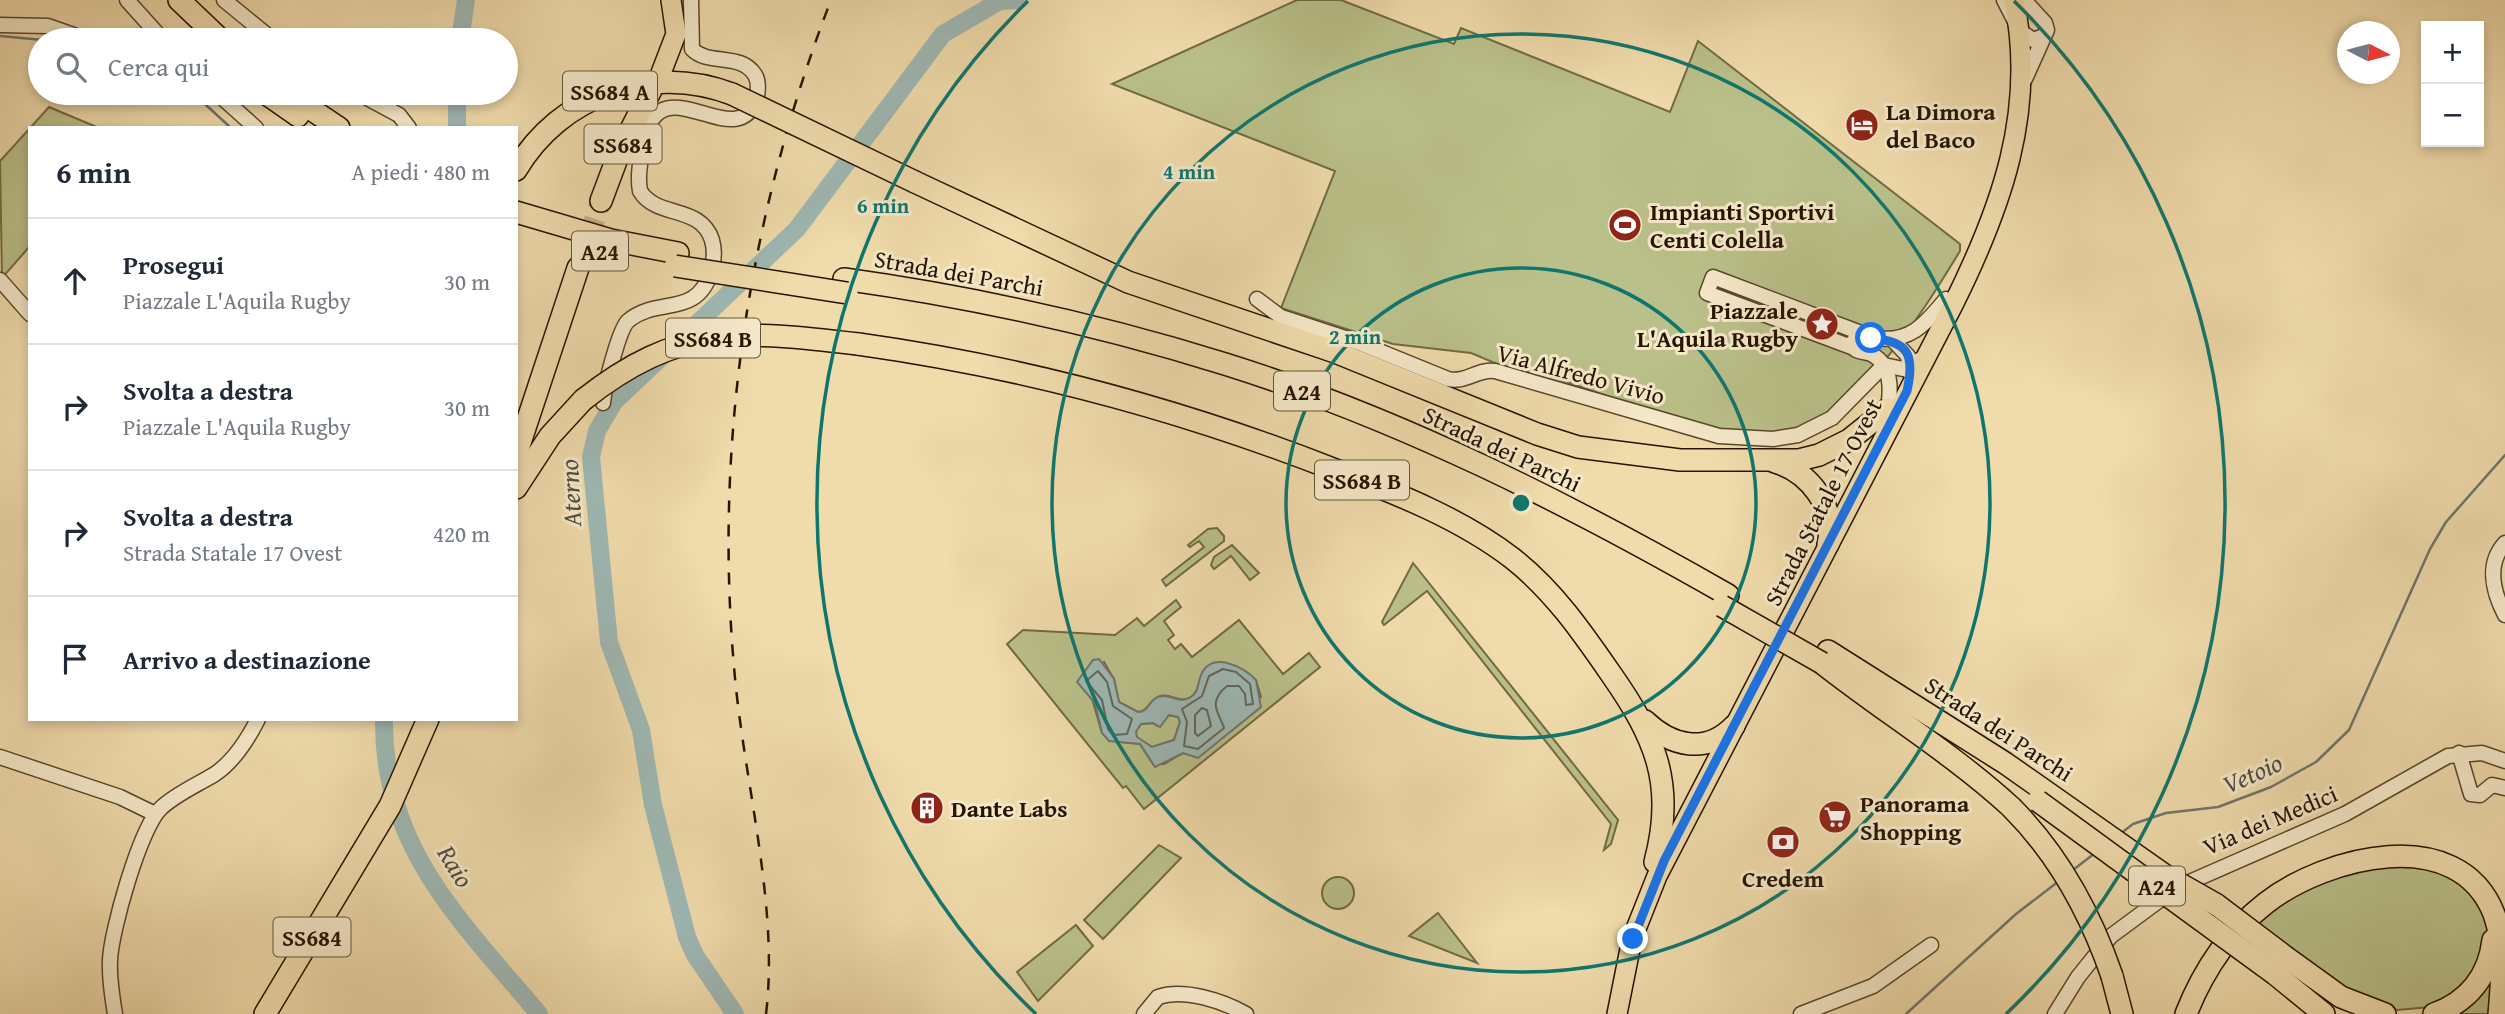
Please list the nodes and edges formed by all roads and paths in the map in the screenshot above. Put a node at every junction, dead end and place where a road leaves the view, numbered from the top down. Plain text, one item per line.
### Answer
1 (127, 0) edge
2 (161, 0) edge
3 (179, 0) edge
4 (224, 0) edge
5 (671, 0) edge
6 (691, 0) edge
7 (2004, 0) edge
8 (2014, 0) edge
9 (2024, 0) edge
10 (2042, 19) junction
11 (0, 25) edge
12 (54, 28) edge
13 (149, 28) edge
14 (190, 28) edge
15 (208, 28) edge
16 (258, 28) edge
17 (2020, 31) junction
18 (2045, 36) junction
19 (2012, 69) junction
20 (656, 81) joint
21 (230, 105) edge
22 (282, 105) edge
23 (305, 105) edge
24 (380, 105) edge
25 (2021, 108) junction
26 (254, 126) edge
27 (312, 126) edge
28 (336, 126) edge
29 (407, 126) edge
30 (518, 167) edge
31 (601, 201) tunnel mouth
32 (523, 221) edge
33 (578, 268) tunnel mouth
34 (0, 280) edge
35 (1257, 299) dead end
36 (1946, 299) junction
37 (28, 312) edge
38 (1866, 335) junction
39 (1892, 339) junction
40 (1859, 350) junction
41 (1918, 362) junction
42 (1884, 365) junction
43 (593, 401) junction
44 (1888, 409) junction
45 (518, 449) edge
46 (1769, 462) junction
47 (518, 485) edge
48 (1830, 521) junction
49 (2505, 543) edge
50 (1828, 544) junction
51 (2505, 615) edge
52 (1825, 657) junction
53 (1639, 714) junction
54 (257, 721) edge
55 (427, 721) edge
56 (1734, 726) junction
57 (1716, 740) junction
58 (2459, 752) junction
59 (2502, 755) edge
60 (0, 757) edge
61 (2505, 788) edge
62 (2041, 795) junction
63 (155, 814) junction
64 (1655, 862) junction
65 (2458, 872) junction
66 (1931, 945) dead end
67 (2282, 966) junction
68 (115, 1014) edge
69 (265, 1014) edge
70 (1144, 1014) edge
71 (1246, 1014) edge
72 (1615, 1014) edge
73 (1801, 1014) edge
74 (2055, 1014) edge
75 (2122, 1014) edge
76 (2186, 1014) edge
77 (2324, 1014) edge
78 (2345, 1014) edge
79 (2385, 1014) edge
80 (2434, 1014) edge
81 (2499, 1014) edge

1 - 13 street
2 - 14 highway
3 - 15 highway
4 - 16 street
5 - 20 main road
6 - 43 street
7 - 17 street
7 - 19 main road, Strada Statale 17 Ovest
8 - 17 main road, Strada Statale 17 Ovest
9 - 10 street
10 - 17 street
10 - 18 street
11 - 12 street
17 - 18 street
17 - 19 street
17 - 25 main road, Strada Statale 17 Ovest
18 - 25 street
19 - 36 main road, Strada Statale 17 Ovest
20 - 31 highway, SS684
21 - 26 street
22 - 27 highway
23 - 28 highway
24 - 29 street
25 - 41 main road, Strada Statale 17 Ovest
30 - 46 highway, SS684 A, bridge
32 - 52 highway, Strada dei Parchi / A24
33 - 45 highway
34 - 37 street
35 - 42 street, Via Alfredo Vivio
36 - 39 street
36 - 41 main road, Strada Statale 17 Ovest
38 - 39 street
38 - 40 street
38 - 40 street
39 - 41 street
40 - 42 street
41 - 42 street
41 - 44 main road, Strada Statale 17 Ovest
41 - 50 main road, Strada Statale 17 Ovest
42 - 44 street
43 - 47 highway, SS684 B
43 - 53 highway, SS684 B, bridge
44 - 46 highway, SS684 A
44 - 48 main road, Strada Statale 17 Ovest
46 - 48 highway, SS684 A
48 - 50 highway
48 - 57 main road, Strada Statale 17 Ovest
49 - 51 street
50 - 56 main road, Strada Statale 17 Ovest
52 - 62 highway, Strada dei Parchi / A24
52 - 75 highway, bridge
53 - 57 highway, SS684 B
53 - 64 highway, SS684 B
54 - 63 street
55 - 69 highway, SS684
56 - 57 highway
56 - 72 main road, Strada Statale 17 Ovest
57 - 64 main road, Strada Statale 17 Ovest
58 - 59 street, Via dei Medici
58 - 61 street
58 - 74 street, Via dei Medici
60 - 63 street
62 - 67 highway, Strada dei Parchi / A24, bridge
62 - 67 highway, Strada dei Parchi / A24, bridge
63 - 68 street
64 - 72 main road, Strada Statale 17 Ovest
65 - 76 highway
65 - 80 highway
65 - 81 highway
66 - 73 street
67 - 77 highway, Strada dei Parchi / A24
67 - 78 highway, Strada dei Parchi / A24
67 - 79 highway
70 - 71 street

